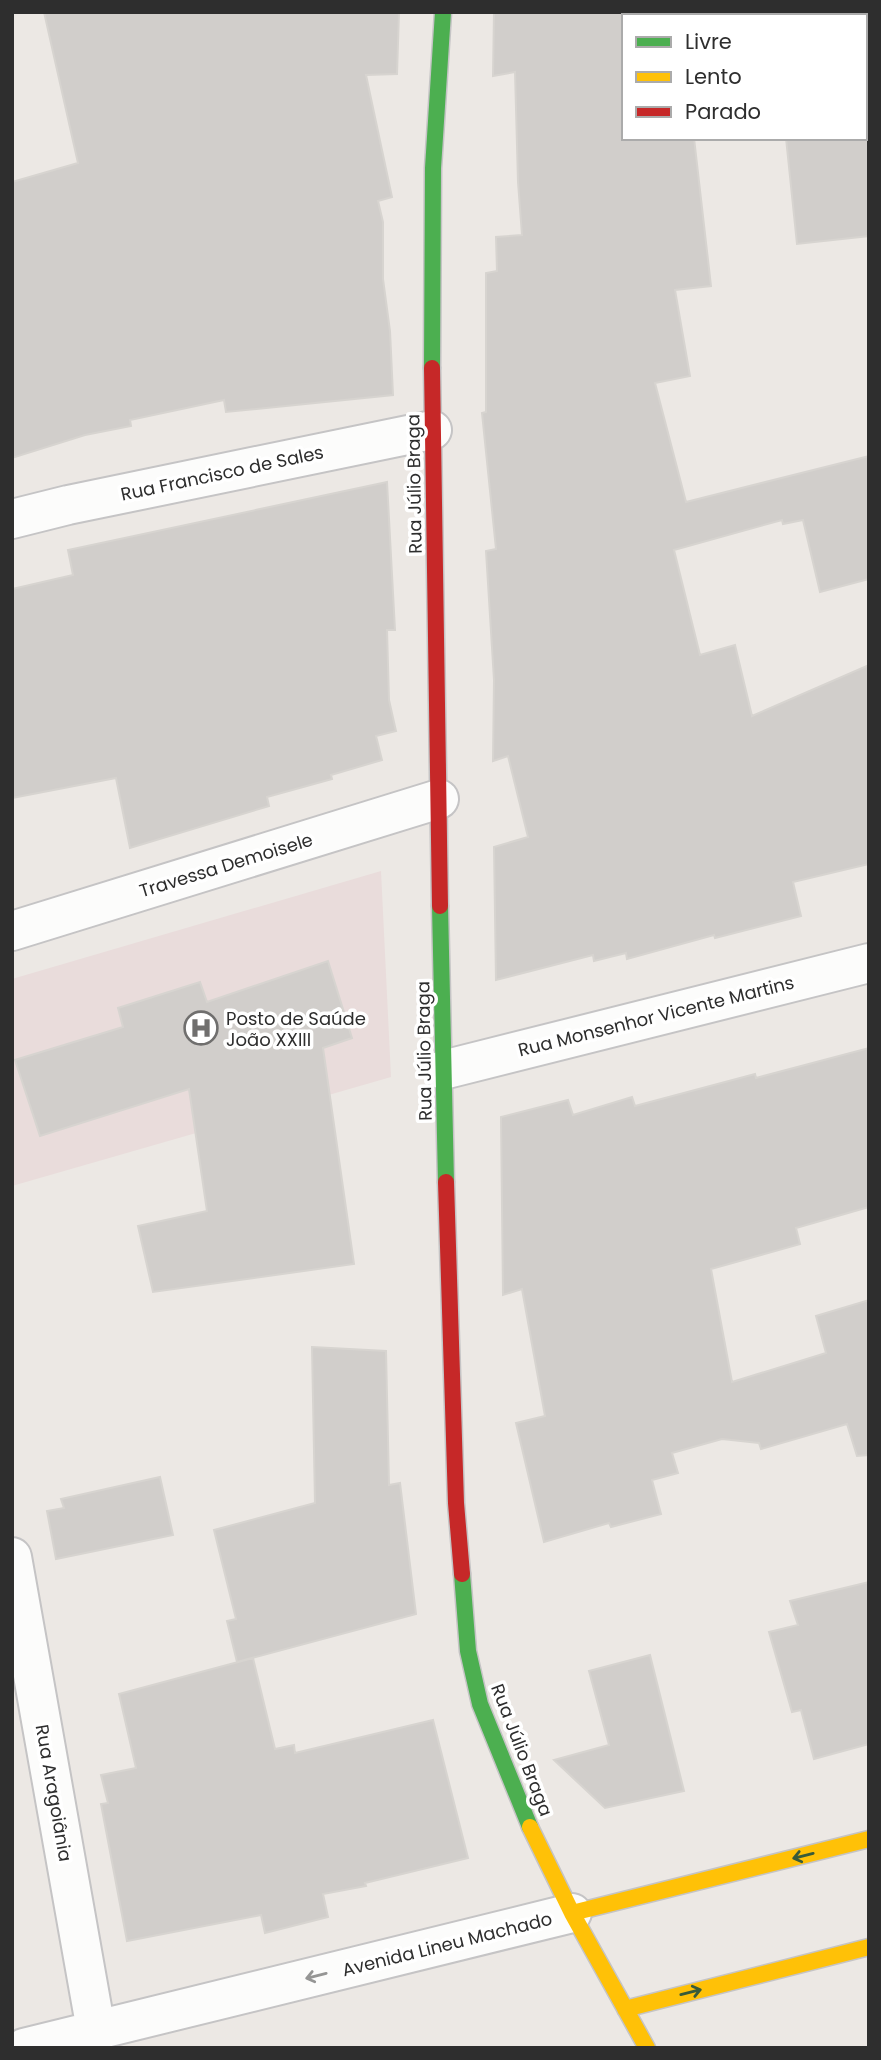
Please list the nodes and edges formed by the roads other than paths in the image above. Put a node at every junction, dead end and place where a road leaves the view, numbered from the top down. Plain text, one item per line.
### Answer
1 (443, 12) edge
2 (432, 430) junction
3 (12, 519) edge
4 (439, 799) junction
5 (12, 931) edge
6 (869, 962) edge
7 (443, 1070) junction
8 (12, 1557) edge
9 (869, 1839) edge
10 (572, 1913) junction
11 (869, 1947) edge
12 (625, 2009) junction
13 (96, 2030) junction
14 (24, 2048) edge
15 (647, 2048) edge

1 - 2 street, Rua Júlio Braga
2 - 3 street, Rua Francisco de Sales
2 - 4 street, Rua Júlio Braga
4 - 5 street, Travessa Demoisele
4 - 7 street, Rua Júlio Braga
6 - 7 street, Rua Monsenhor Vicente Martins
7 - 10 street, Rua Júlio Braga
8 - 13 street, Rua Aragoiânia
9 -> 10 street, Avenida Lineu Machado
10 - 12 street, Rua Júlio Braga
10 -> 13 street, Avenida Lineu Machado
12 -> 11 street
12 - 15 street, Rua Júlio Braga
13 - 14 street, Avenida Lineu Machado

